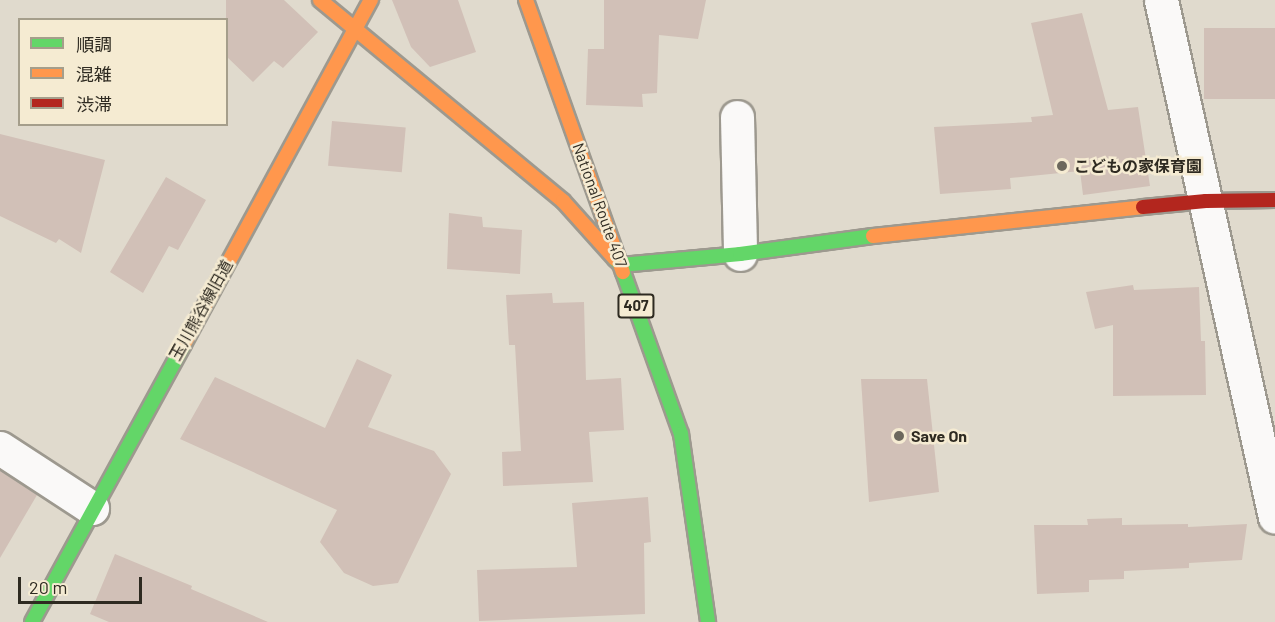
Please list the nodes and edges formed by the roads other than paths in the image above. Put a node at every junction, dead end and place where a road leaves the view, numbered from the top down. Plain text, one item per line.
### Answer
1 (320, 0) edge
2 (371, 0) edge
3 (526, 0) edge
4 (1161, 0) edge
5 (355, 29) junction
6 (737, 117) dead end
7 (1275, 200) edge
8 (1206, 201) junction
9 (740, 254) junction
10 (621, 265) junction
11 (0, 448) edge
12 (92, 508) junction
13 (1275, 517) edge
14 (32, 622) edge
15 (708, 622) edge

1 - 5 main road
2 - 5 main road, 玉川熊谷線旧道
3 - 10 main road, National Route 407 / 407
4 - 8 street
5 - 10 main road
5 - 12 main road, 玉川熊谷線旧道
6 - 9 street
7 - 8 main road
8 - 9 main road
8 - 13 street
9 - 10 main road
10 - 15 main road, National Route 407 / 407
11 - 12 street
12 - 14 main road, 玉川熊谷線旧道

